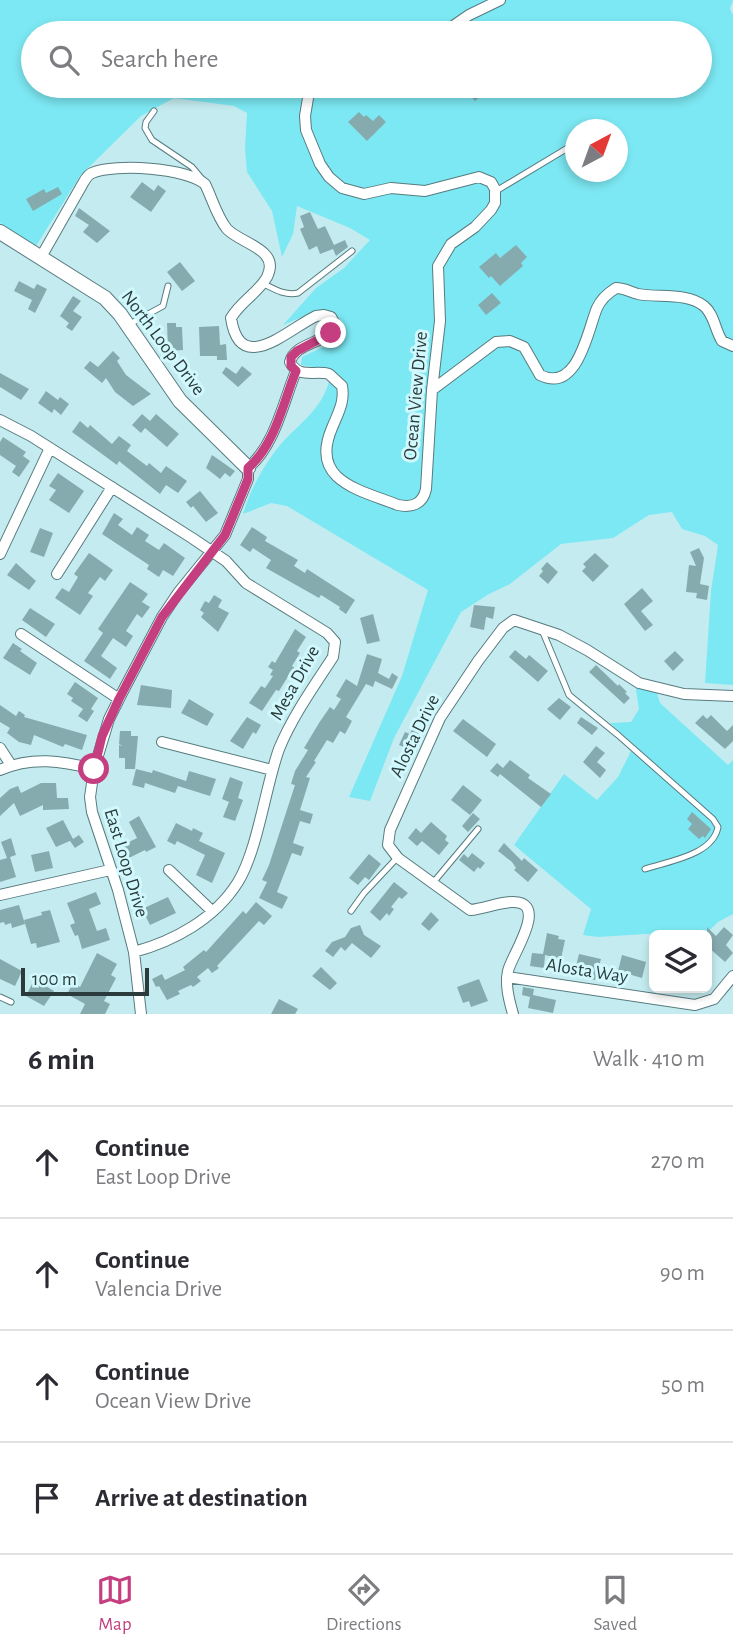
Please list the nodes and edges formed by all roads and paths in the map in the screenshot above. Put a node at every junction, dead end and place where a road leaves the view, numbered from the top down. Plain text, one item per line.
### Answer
1 (500, 0) edge
2 (461, 21) edge
3 (308, 98) edge
4 (155, 111) dead end
5 (565, 150) edge
6 (202, 182) junction
7 (496, 191) junction
8 (0, 232) edge
9 (352, 251) dead end
10 (41, 257) junction
11 (262, 283) junction
12 (168, 286) dead end
13 (128, 325) junction
14 (733, 346) edge
15 (296, 371) junction
16 (432, 390) junction
17 (0, 419) edge
18 (50, 448) junction
19 (248, 468) junction
20 (112, 487) junction
21 (213, 552) junction
22 (0, 554) edge
23 (57, 574) dead end
24 (542, 629) junction
25 (21, 634) dead end
26 (733, 696) edge
27 (119, 699) junction
28 (162, 742) dead end
29 (0, 748) edge
30 (5, 768) edge
31 (94, 769) junction
32 (272, 770) junction
33 (478, 829) dead end
34 (398, 858) junction
35 (645, 869) dead end
36 (110, 870) junction
37 (169, 870) dead end
38 (432, 884) junction
39 (0, 895) edge
40 (212, 911) junction
41 (351, 911) dead end
42 (134, 952) junction
43 (733, 976) edge
44 (507, 977) junction
45 (0, 997) edge
46 (11, 1002) dead end
47 (141, 1014) edge
48 (513, 1014) edge

1 - 2 street
3 - 7 street
4 - 6 lane
5 - 7 lane
6 - 10 street
6 - 11 street
7 - 16 street, Ocean View Drive
8 - 10 street, North Loop Drive
9 - 11 lane
10 - 13 street, North Loop Drive
11 - 15 street
12 - 13 lane
13 - 19 street, North Loop Drive
14 - 16 street
15 - 16 street, Ocean View Drive
15 - 19 street
17 - 18 street, Mesa Drive
18 - 20 street, Mesa Drive
18 - 22 street
19 - 21 street, East Loop Drive
20 - 21 street, Mesa Drive
20 - 23 street
21 - 27 street, East Loop Drive
21 - 32 street, Mesa Drive
24 - 26 street, Alosta Drive
24 - 34 street, Alosta Drive
24 - 35 lane
25 - 27 street
27 - 31 street, East Loop Drive
28 - 32 street
29 - 30 street
30 - 31 street
31 - 36 street, East Loop Drive
32 - 40 street, Mesa Drive
33 - 38 lane
34 - 38 street
34 - 41 lane
36 - 39 street
36 - 42 street, East Loop Drive
37 - 40 street
38 - 44 street
40 - 42 street, Mesa Drive
42 - 47 street, East Loop Drive
43 - 44 street, Alosta Way
44 - 48 street
45 - 46 lane

